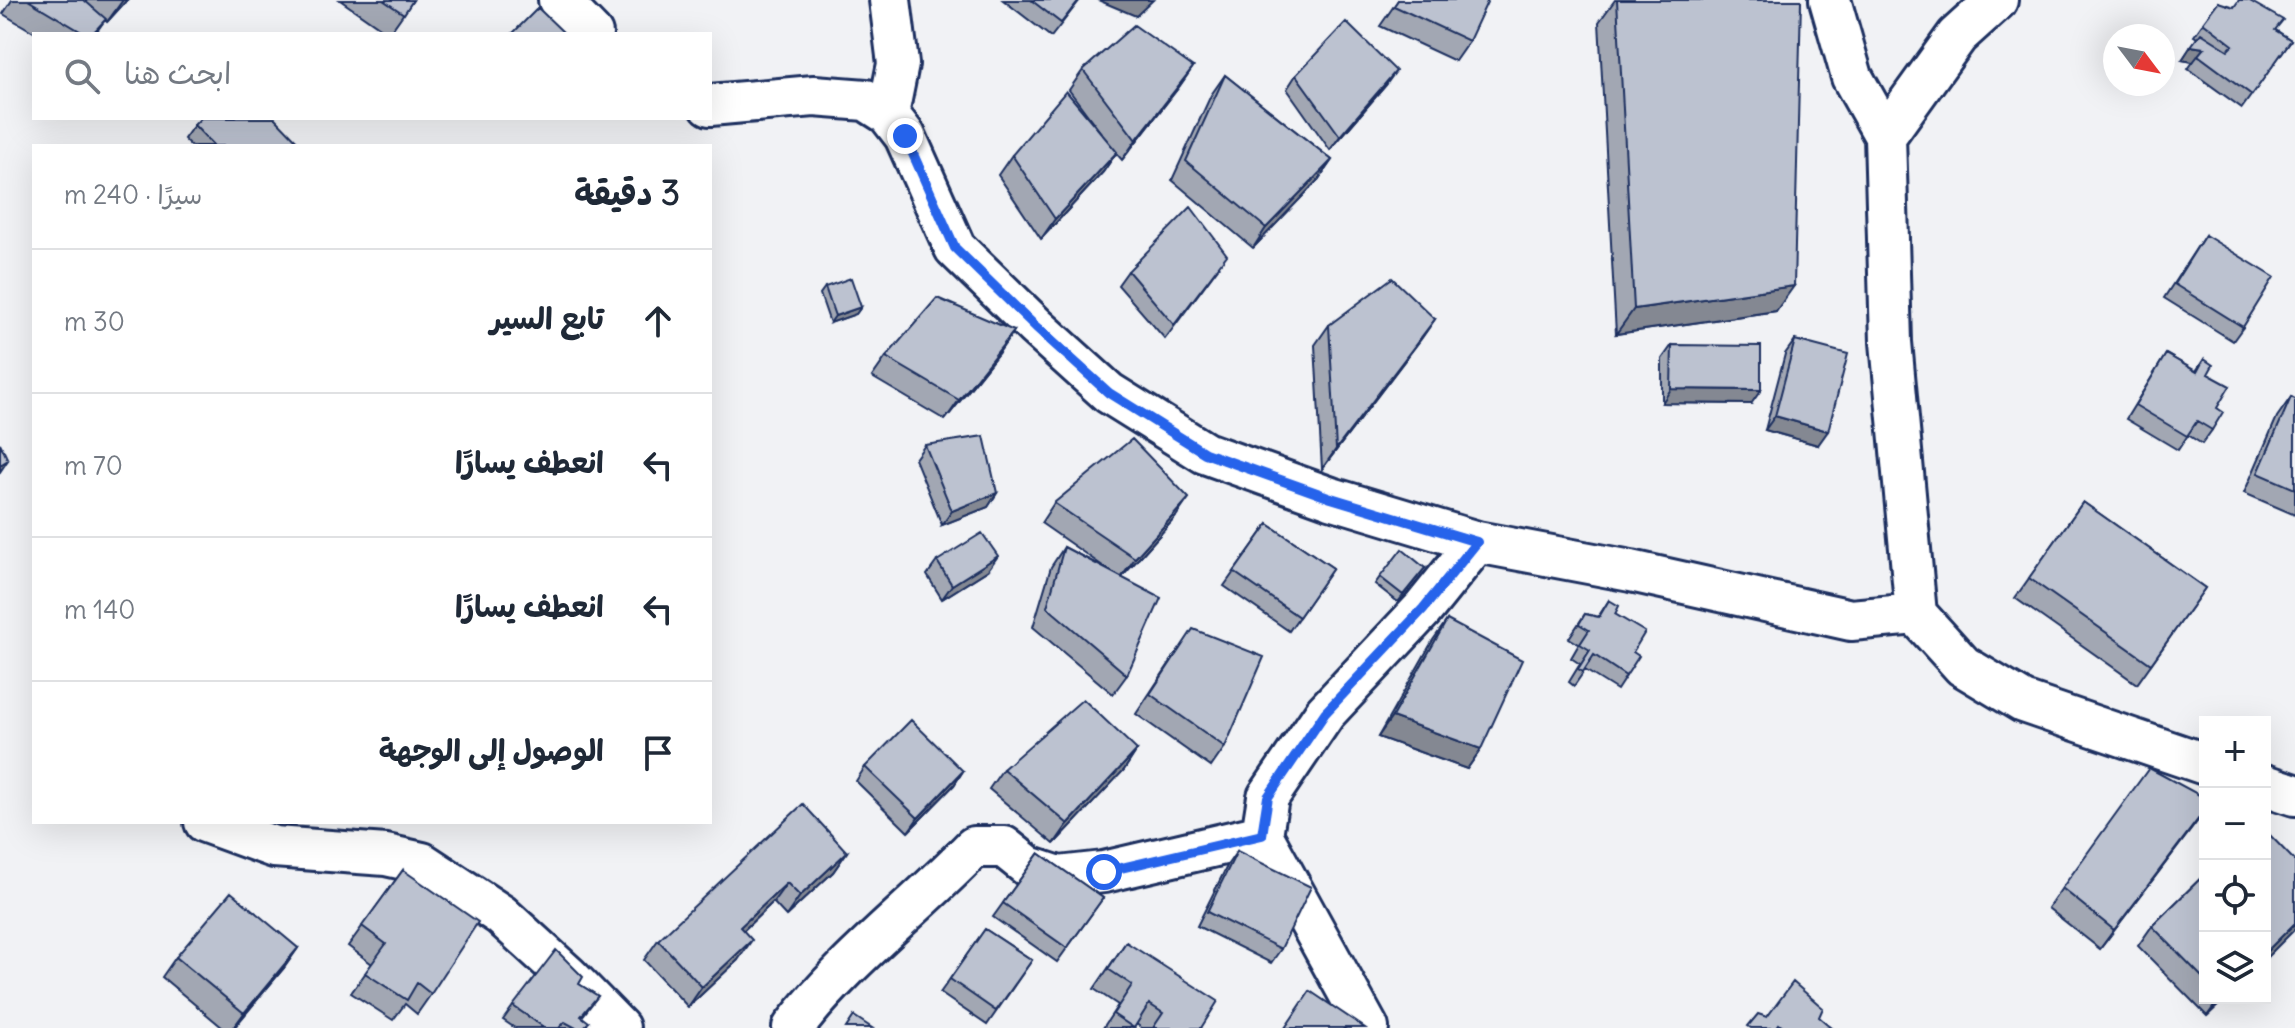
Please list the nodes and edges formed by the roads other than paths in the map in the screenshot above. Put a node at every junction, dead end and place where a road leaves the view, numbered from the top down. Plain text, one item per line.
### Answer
1 (559, 0) edge
2 (890, 0) edge
3 (1830, 0) edge
4 (1997, 0) edge
5 (590, 32) edge
6 (712, 105) edge
7 (888, 114) junction
8 (1885, 136) junction
9 (1477, 542) junction
10 (1916, 614) junction
11 (2199, 762) edge
12 (2271, 787) edge
13 (2295, 795) edge
14 (211, 824) edge
15 (1262, 835) junction
16 (619, 1028) edge
17 (793, 1028) edge
18 (1368, 1028) edge

1 - 5 street
2 - 7 street
3 - 8 street
4 - 8 street
6 - 7 street
7 - 9 street
8 - 10 street
9 - 10 street
9 - 15 street
10 - 11 street
12 - 13 street
14 - 16 street
15 - 17 street
15 - 18 street

